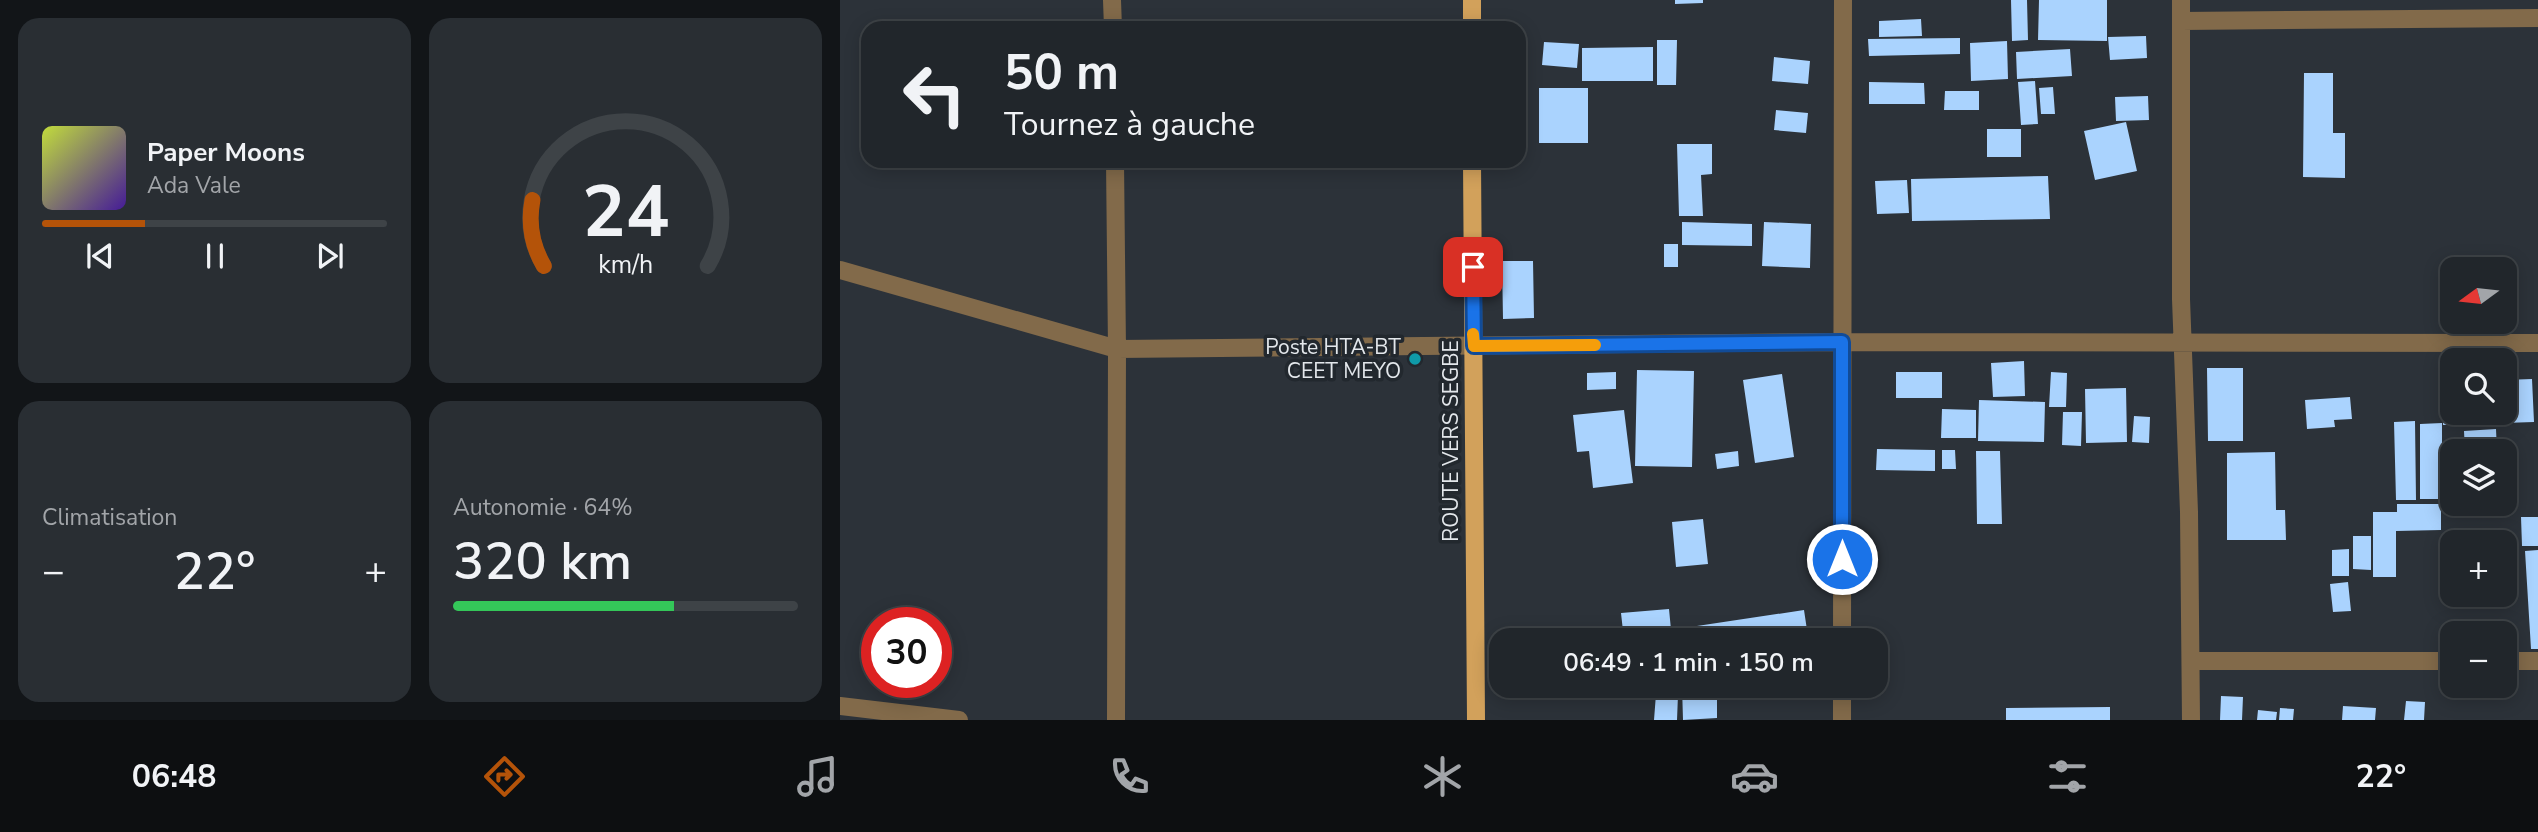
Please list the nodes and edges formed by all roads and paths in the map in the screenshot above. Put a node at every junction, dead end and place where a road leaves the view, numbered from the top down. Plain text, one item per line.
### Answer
1 (1112, 0) edge
2 (1472, 0) edge
3 (1843, 0) edge
4 (2181, 0) edge
5 (2538, 18) edge
6 (1113, 21) edge
7 (1472, 21) edge
8 (2181, 21) junction
9 (1115, 168) edge
10 (1472, 168) edge
11 (840, 270) edge
12 (1842, 342) junction
13 (2182, 342) junction
14 (2538, 343) edge
15 (1474, 346) junction
16 (1117, 349) junction
17 (1842, 628) edge
18 (2192, 661) junction
19 (2440, 661) edge
20 (2517, 661) edge
21 (2538, 661) edge
22 (1842, 698) edge
23 (840, 706) edge
24 (959, 720) edge
25 (1116, 720) edge
26 (1476, 720) edge
27 (1842, 720) edge
28 (2191, 720) edge

1 - 6 street
2 - 7 main road
3 - 12 street
4 - 8 street
5 - 8 street
8 - 13 street
9 - 16 street
10 - 15 main road, ROUTE VERS SEGBE
11 - 16 street
12 - 13 street
12 - 15 street
12 - 17 street
13 - 14 street
13 - 18 street
15 - 16 street
15 - 26 main road, ROUTE VERS SEGBE
16 - 25 street
18 - 19 street
18 - 28 street
20 - 21 street
22 - 27 street
23 - 24 street

